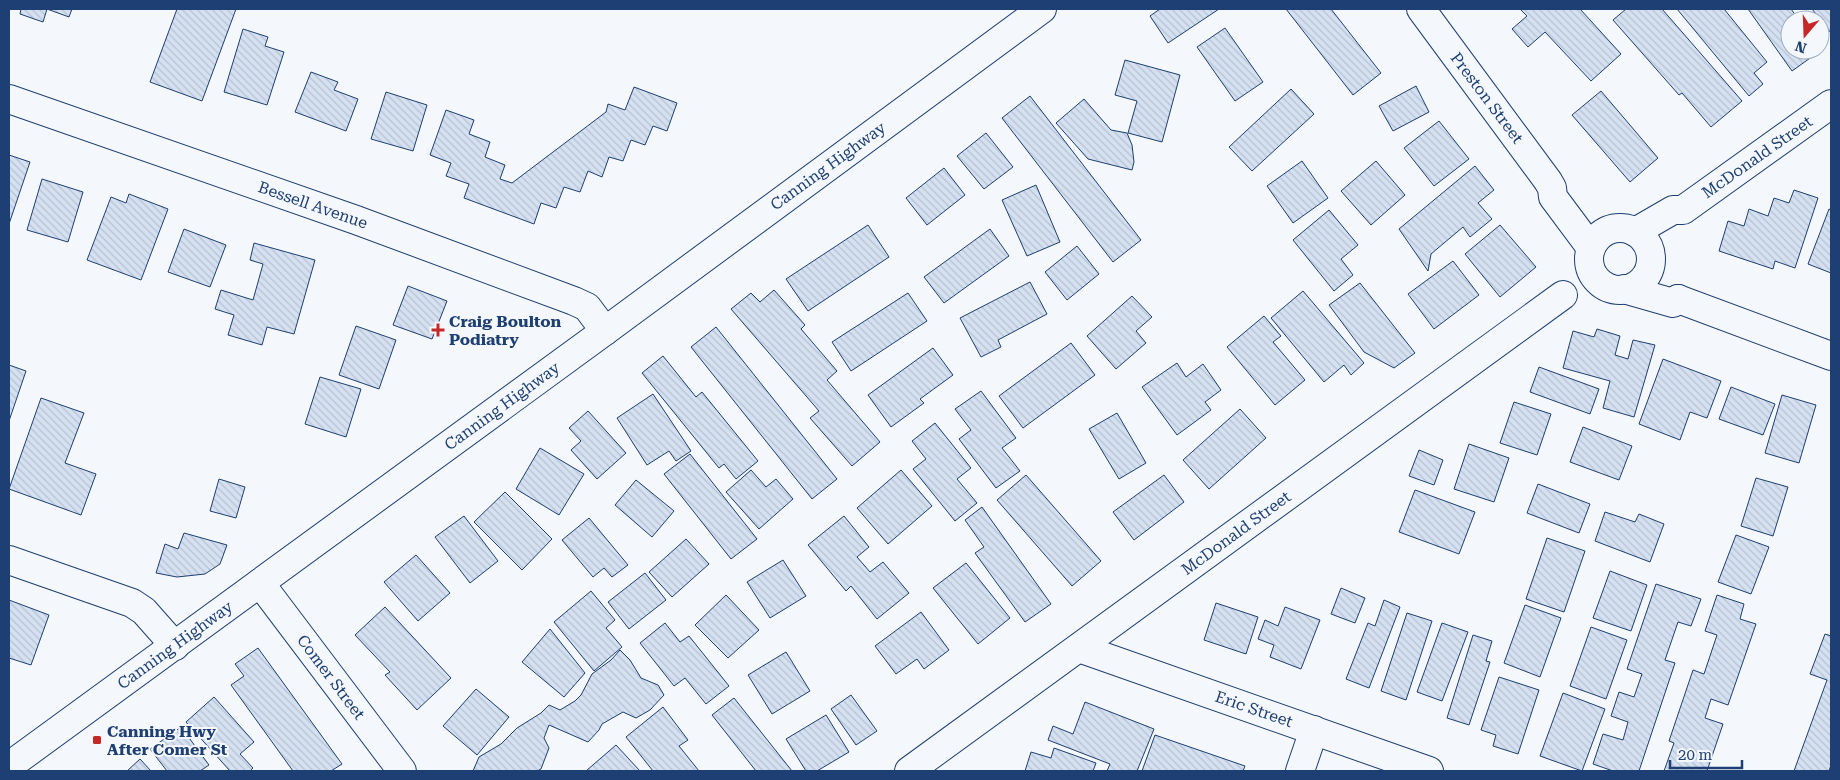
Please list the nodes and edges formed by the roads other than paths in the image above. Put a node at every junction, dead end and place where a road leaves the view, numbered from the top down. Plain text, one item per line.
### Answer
1 (1042, 9) edge
2 (1421, 9) edge
3 (9, 99) edge
4 (1831, 104) edge
5 (1596, 246) junction
6 (1644, 252) junction
7 (1614, 287) junction
8 (1563, 294) junction
9 (1678, 299) junction
10 (605, 331) junction
11 (1831, 356) edge
12 (9, 560) edge
13 (260, 583) junction
14 (175, 646) junction
15 (1079, 648) junction
16 (1314, 730) junction
17 (9, 766) edge
18 (402, 771) edge
19 (909, 771) edge
20 (1300, 771) edge
21 (1429, 771) edge

1 - 10 main road, Canning Highway
2 - 5 main road, Preston Street
3 - 10 main road, Bessell Avenue
4 - 6 main road, McDonald Street
5 - 6 main road
5 - 7 main road
5 - 8 main road, McDonald Street
6 - 7 main road
6 - 9 main road
7 - 8 main road
7 - 9 main road
8 - 15 main road, McDonald Street
9 - 11 main road
10 - 13 main road, Canning Highway
12 - 14 main road
13 - 14 main road, Canning Highway
13 - 18 main road, Comer Street
14 - 17 main road, Canning Highway
15 - 16 main road, Eric Street
15 - 19 main road, McDonald Street
16 - 20 main road
16 - 21 main road, Eric Street

